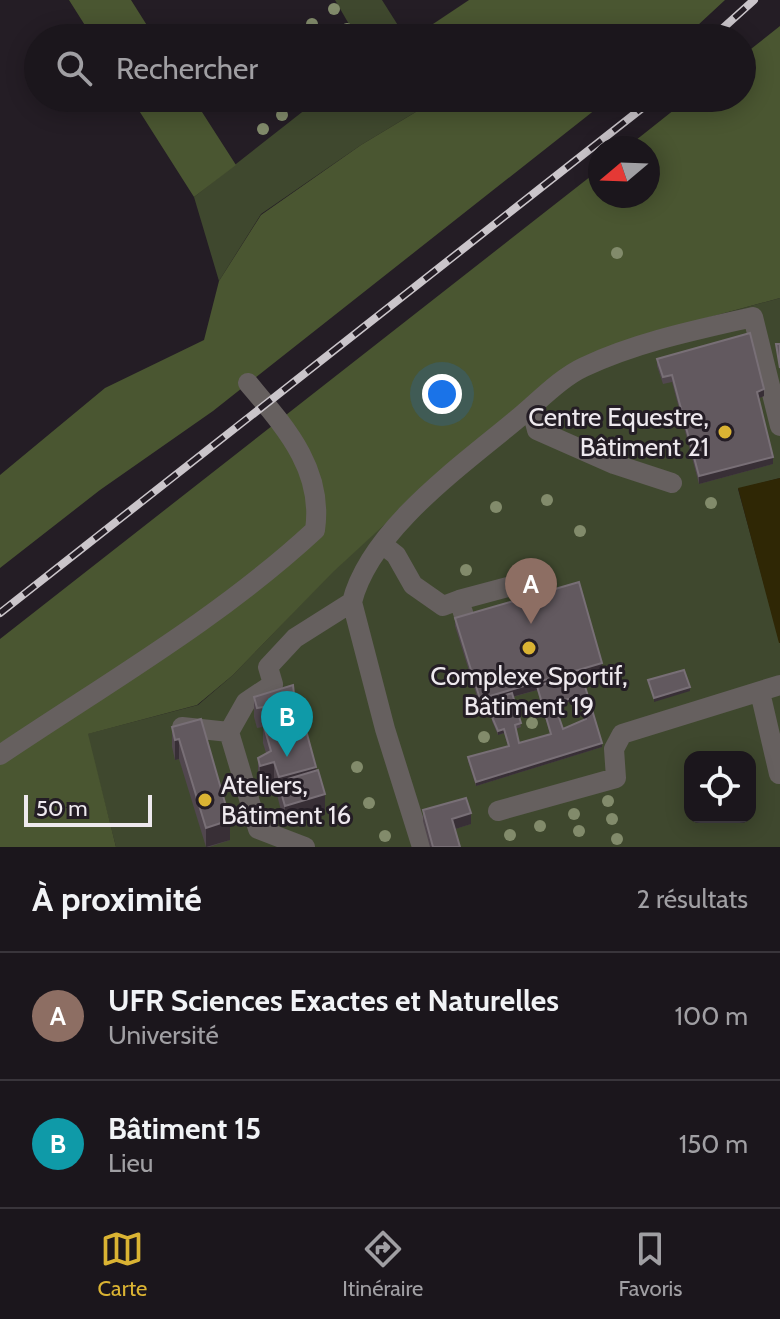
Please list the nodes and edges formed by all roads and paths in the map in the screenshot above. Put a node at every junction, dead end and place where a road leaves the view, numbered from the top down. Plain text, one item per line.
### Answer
1 (248, 383) dead end
2 (531, 407) junction
3 (780, 426) edge
4 (672, 483) dead end
5 (382, 544) junction
6 (459, 600) junction
7 (352, 602) junction
8 (528, 605) edge
9 (466, 622) edge
10 (780, 685) edge
11 (760, 692) junction
12 (182, 727) edge
13 (229, 732) junction
14 (0, 755) edge
15 (779, 774) edge
16 (498, 811) dead end
17 (256, 838) edge
18 (305, 847) edge
19 (422, 847) edge

1 - 14 street
2 - 3 street
2 - 4 street
2 - 5 street
5 - 6 street
5 - 7 street
6 - 8 street
6 - 9 street
7 - 13 street
7 - 19 street
10 - 11 street
11 - 15 street
11 - 16 street
12 - 13 street
13 - 17 street
17 - 18 street

